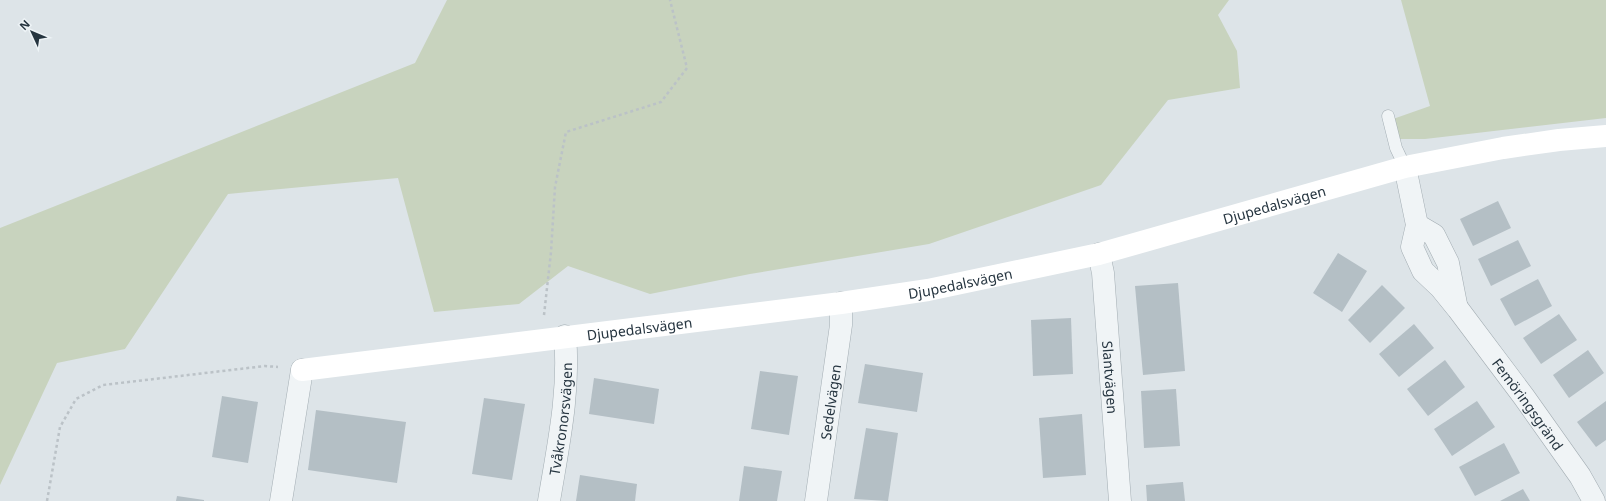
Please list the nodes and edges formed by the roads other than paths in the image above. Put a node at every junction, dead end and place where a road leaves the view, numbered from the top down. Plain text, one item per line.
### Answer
1 (1388, 116) dead end
2 (1606, 136) edge
3 (1405, 167) junction
4 (1099, 254) junction
5 (841, 303) junction
6 (565, 336) junction
7 (280, 501) edge
8 (549, 501) edge
9 (816, 501) edge
10 (1120, 501) edge
11 (1594, 501) edge

1 - 3 lane
2 - 3 street, Djupedalsvägen
3 - 4 street, Djupedalsvägen
3 - 11 street, Femöringsgränd
4 - 5 street, Djupedalsvägen
4 - 10 street, Slantvägen
5 - 6 street, Djupedalsvägen
5 - 9 street, Sedelvägen
6 - 7 street, Djupedalsvägen
6 - 8 street, Tvåkronorsvägen

